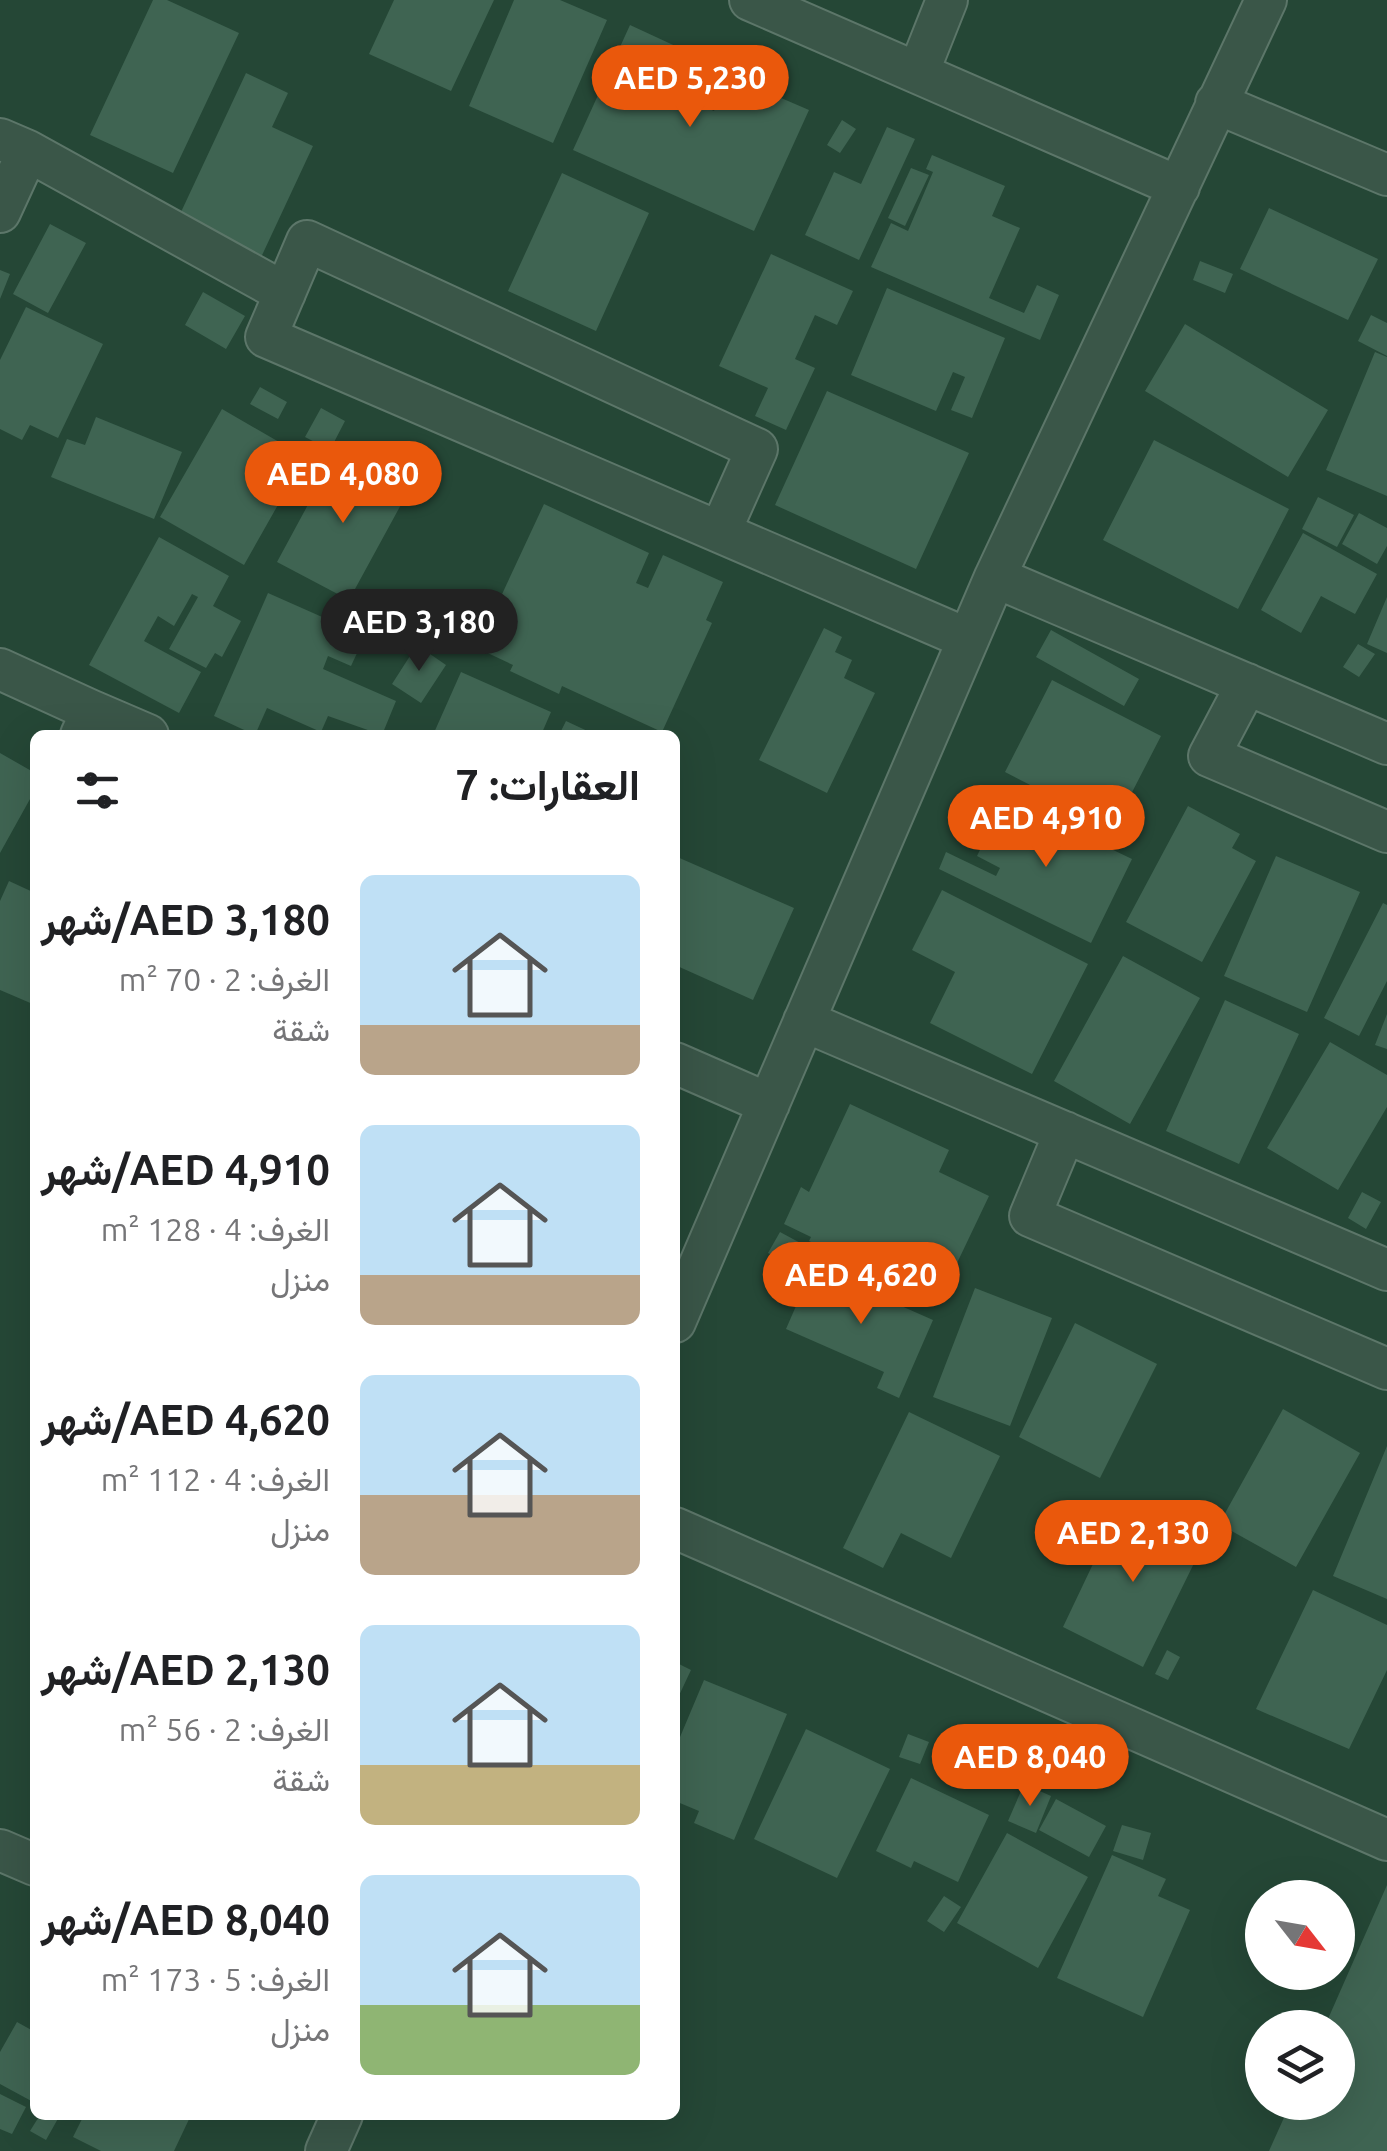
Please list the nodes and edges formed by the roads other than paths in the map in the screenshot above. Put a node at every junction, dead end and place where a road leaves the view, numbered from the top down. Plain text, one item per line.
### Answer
1 (750, 0) edge
2 (947, 0) edge
3 (1266, 0) edge
4 (918, 73) junction
5 (1216, 103) junction
6 (14, 145) edge
7 (1387, 175) edge
8 (1179, 187) junction
9 (0, 212) edge
10 (285, 292) junction
11 (720, 532) junction
12 (994, 577) junction
13 (968, 639) junction
14 (0, 668) edge
15 (1247, 684) junction
16 (87, 723) edge
17 (123, 730) edge
18 (1387, 744) edge
19 (1387, 832) edge
20 (804, 1020) junction
21 (680, 1065) edge
22 (768, 1104) junction
23 (1065, 1132) junction
24 (1387, 1270) edge
25 (680, 1310) edge
26 (1387, 1369) edge
27 (680, 1530) edge
28 (1387, 1840) edge
29 (0, 1850) edge
30 (30, 1863) edge
31 (340, 2120) edge
32 (326, 2151) edge

1 - 4 street
2 - 4 street
3 - 5 street
4 - 8 street
5 - 7 street
5 - 8 street
6 - 9 street
6 - 10 street
8 - 12 street
10 - 11 street
10 - 11 street
11 - 13 street
12 - 13 street
12 - 15 street
13 - 20 street
14 - 16 street
15 - 18 street
15 - 19 street
16 - 17 street
20 - 22 street
20 - 23 street
21 - 22 street
22 - 25 street
23 - 24 street
23 - 26 street
27 - 28 street
29 - 30 street
31 - 32 street

